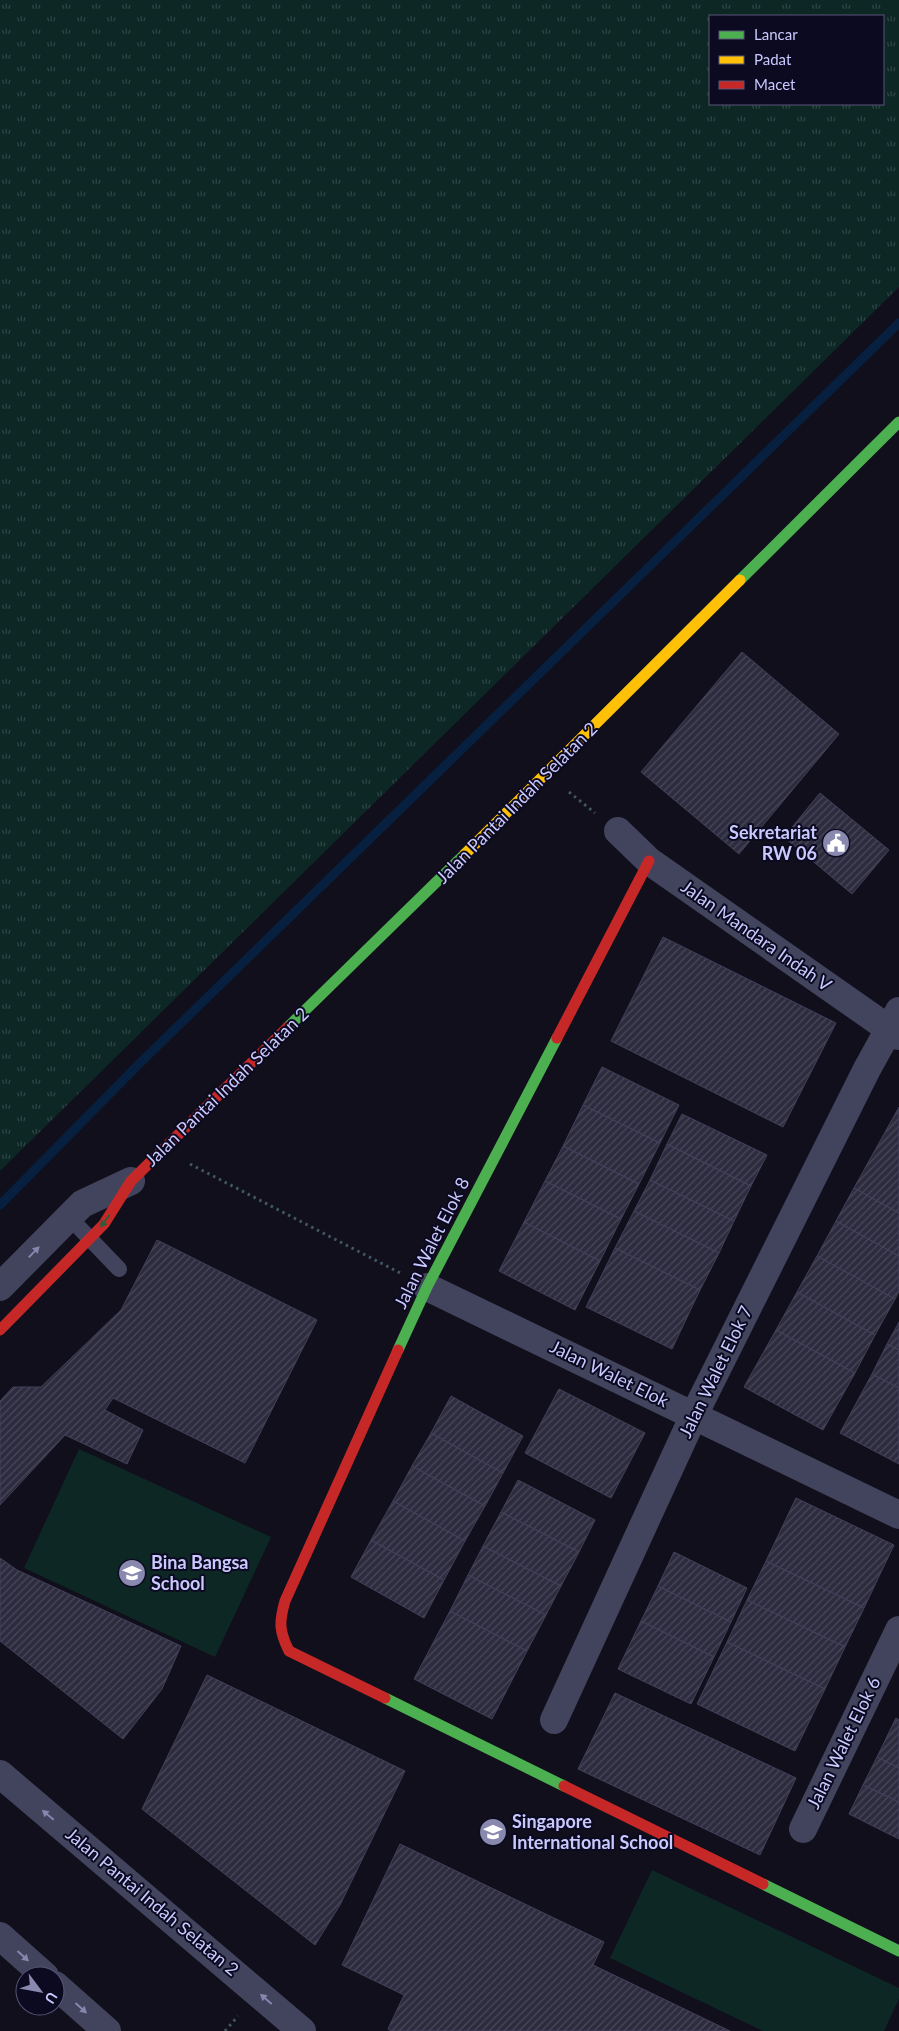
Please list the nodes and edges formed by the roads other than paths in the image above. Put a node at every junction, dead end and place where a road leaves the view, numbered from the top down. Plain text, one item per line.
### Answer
1 (899, 422) edge
2 (618, 831) road end
3 (649, 861) junction
4 (896, 1026) edge
5 (131, 1181) junction
6 (68, 1217) junction
7 (90, 1239) junction
8 (119, 1269) dead end
9 (0, 1287) edge
10 (427, 1287) junction
11 (0, 1330) edge
12 (694, 1415) junction
13 (899, 1515) edge
14 (899, 1630) edge
15 (554, 1720) dead end
16 (0, 1774) edge
17 (803, 1828) dead end
18 (0, 1936) edge
19 (899, 1951) edge
20 (34, 1966) edge
21 (65, 1994) edge
22 (107, 2031) edge
23 (302, 2031) edge

1 - 5 street, Jalan Pantai Indah Selatan 2
2 - 3 street, Jalan Mandara Indah V
3 - 4 street, Jalan Mandara Indah V
3 - 10 street, Jalan Walet Elok 8
4 - 12 street, Jalan Walet Elok 7
5 - 6 street, Jalan Pantai Indah Selatan 2
5 -> 7 street, Jalan Pantai Indah Selatan 2
6 - 7 lane
9 -> 6 street, Jalan Pantai Indah Selatan 2
7 - 8 lane
7 - 11 street, Jalan Pantai Indah Selatan 2
10 - 12 street, Jalan Walet Elok
10 - 19 street, Jalan Walet Elok 8
12 - 13 street, Jalan Walet Elok
12 - 15 street, Jalan Walet Elok 7
14 - 17 street, Jalan Walet Elok 6
23 -> 16 street, Jalan Pantai Indah Selatan 2
18 -> 20 street
21 -> 22 street

